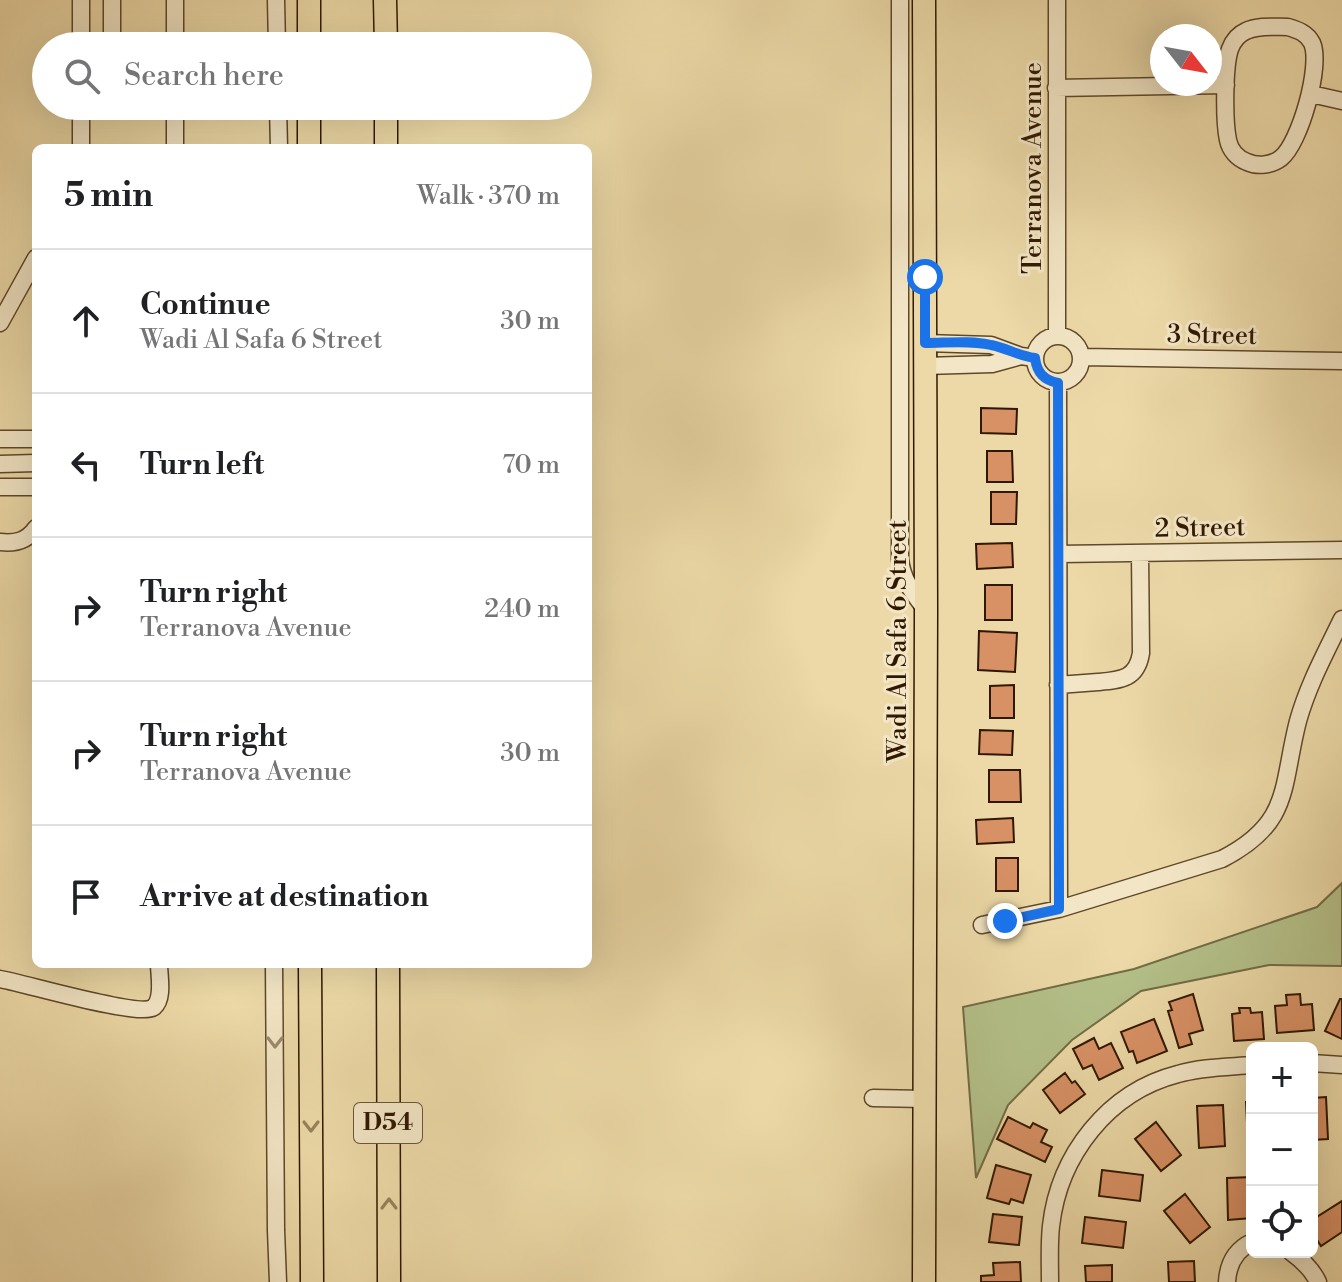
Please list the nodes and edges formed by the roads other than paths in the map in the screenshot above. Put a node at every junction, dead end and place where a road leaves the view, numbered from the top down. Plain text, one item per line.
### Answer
1 (81, 0) edge
2 (112, 0) edge
3 (175, 0) edge
4 (276, 0) edge
5 (309, 0) edge
6 (385, 0) edge
7 (900, 0) edge
8 (924, 0) edge
9 (1057, 0) edge
10 (81, 32) edge
11 (112, 32) edge
12 (175, 32) edge
13 (277, 32) edge
14 (309, 32) edge
15 (386, 32) edge
16 (1226, 85) junction
17 (1056, 88) junction
18 (1311, 94) junction
19 (1342, 101) edge
20 (81, 120) edge
21 (175, 120) edge
22 (278, 120) edge
23 (309, 120) edge
24 (386, 120) edge
25 (81, 144) edge
26 (175, 144) edge
27 (276, 144) edge
28 (309, 144) edge
29 (386, 144) edge
30 (32, 265) edge
31 (0, 323) edge
32 (1057, 336) junction
33 (925, 343) junction
34 (957, 343) junction
35 (1082, 357) junction
36 (1022, 358) junction
37 (1342, 361) edge
38 (957, 365) junction
39 (925, 366) junction
40 (1058, 383) junction
41 (0, 439) edge
42 (32, 439) edge
43 (32, 463) edge
44 (0, 464) edge
45 (0, 487) edge
46 (32, 487) edge
47 (32, 533) edge
48 (0, 542) edge
49 (1342, 550) edge
50 (1140, 553) junction
51 (1059, 554) junction
52 (926, 610) junction
53 (1342, 619) edge
54 (1058, 685) junction
55 (1059, 909) junction
56 (982, 925) dead end
57 (159, 968) edge
58 (274, 968) edge
59 (310, 968) edge
60 (388, 968) edge
61 (0, 979) edge
62 (1318, 1063) edge
63 (1342, 1065) edge
64 (1246, 1066) edge
65 (873, 1098) dead end
66 (926, 1099) junction
67 (1246, 1245) edge
68 (1298, 1258) edge
69 (278, 1282) edge
70 (312, 1282) edge
71 (389, 1282) edge
72 (924, 1282) edge
73 (1050, 1282) edge
74 (1227, 1282) edge
75 (1318, 1282) edge

1 - 10 street
2 - 11 street
3 - 12 street
4 - 13 street
5 - 14 main road
6 - 15 main road
7 - 52 street
8 - 33 main road, Wadi Al Safa 6 Street
9 - 17 street, Terranova Avenue
16 - 17 street
16 - 18 street
16 - 18 street
17 - 32 street, Terranova Avenue
18 - 19 street
20 - 25 street
21 - 26 street
22 - 27 street
23 - 28 main road
24 - 29 main road
30 - 31 street
32 - 35 street
32 - 36 street
33 - 34 street
33 - 39 main road, Wadi Al Safa 6 Street
34 - 36 street
34 - 38 street
35 - 37 street, 3 Street
35 - 40 street
36 - 38 street
36 - 40 street
38 - 39 street
39 - 52 main road, Wadi Al Safa 6 Street
40 - 51 street
41 - 42 street
43 - 44 street
45 - 46 street
47 - 48 street
49 - 50 street, 2 Street
50 - 51 street, 2 Street
50 - 54 street
51 - 54 street
52 - 66 main road, Wadi Al Safa 6 Street
53 - 55 street
54 - 55 street
55 - 56 street
57 - 61 street
58 -> 69 street
59 -> 70 main road
71 -> 60 main road, D54
62 - 63 street
64 - 73 street
65 - 66 street
66 - 72 main road, Wadi Al Safa 6 Street
67 - 74 street
68 - 75 street

